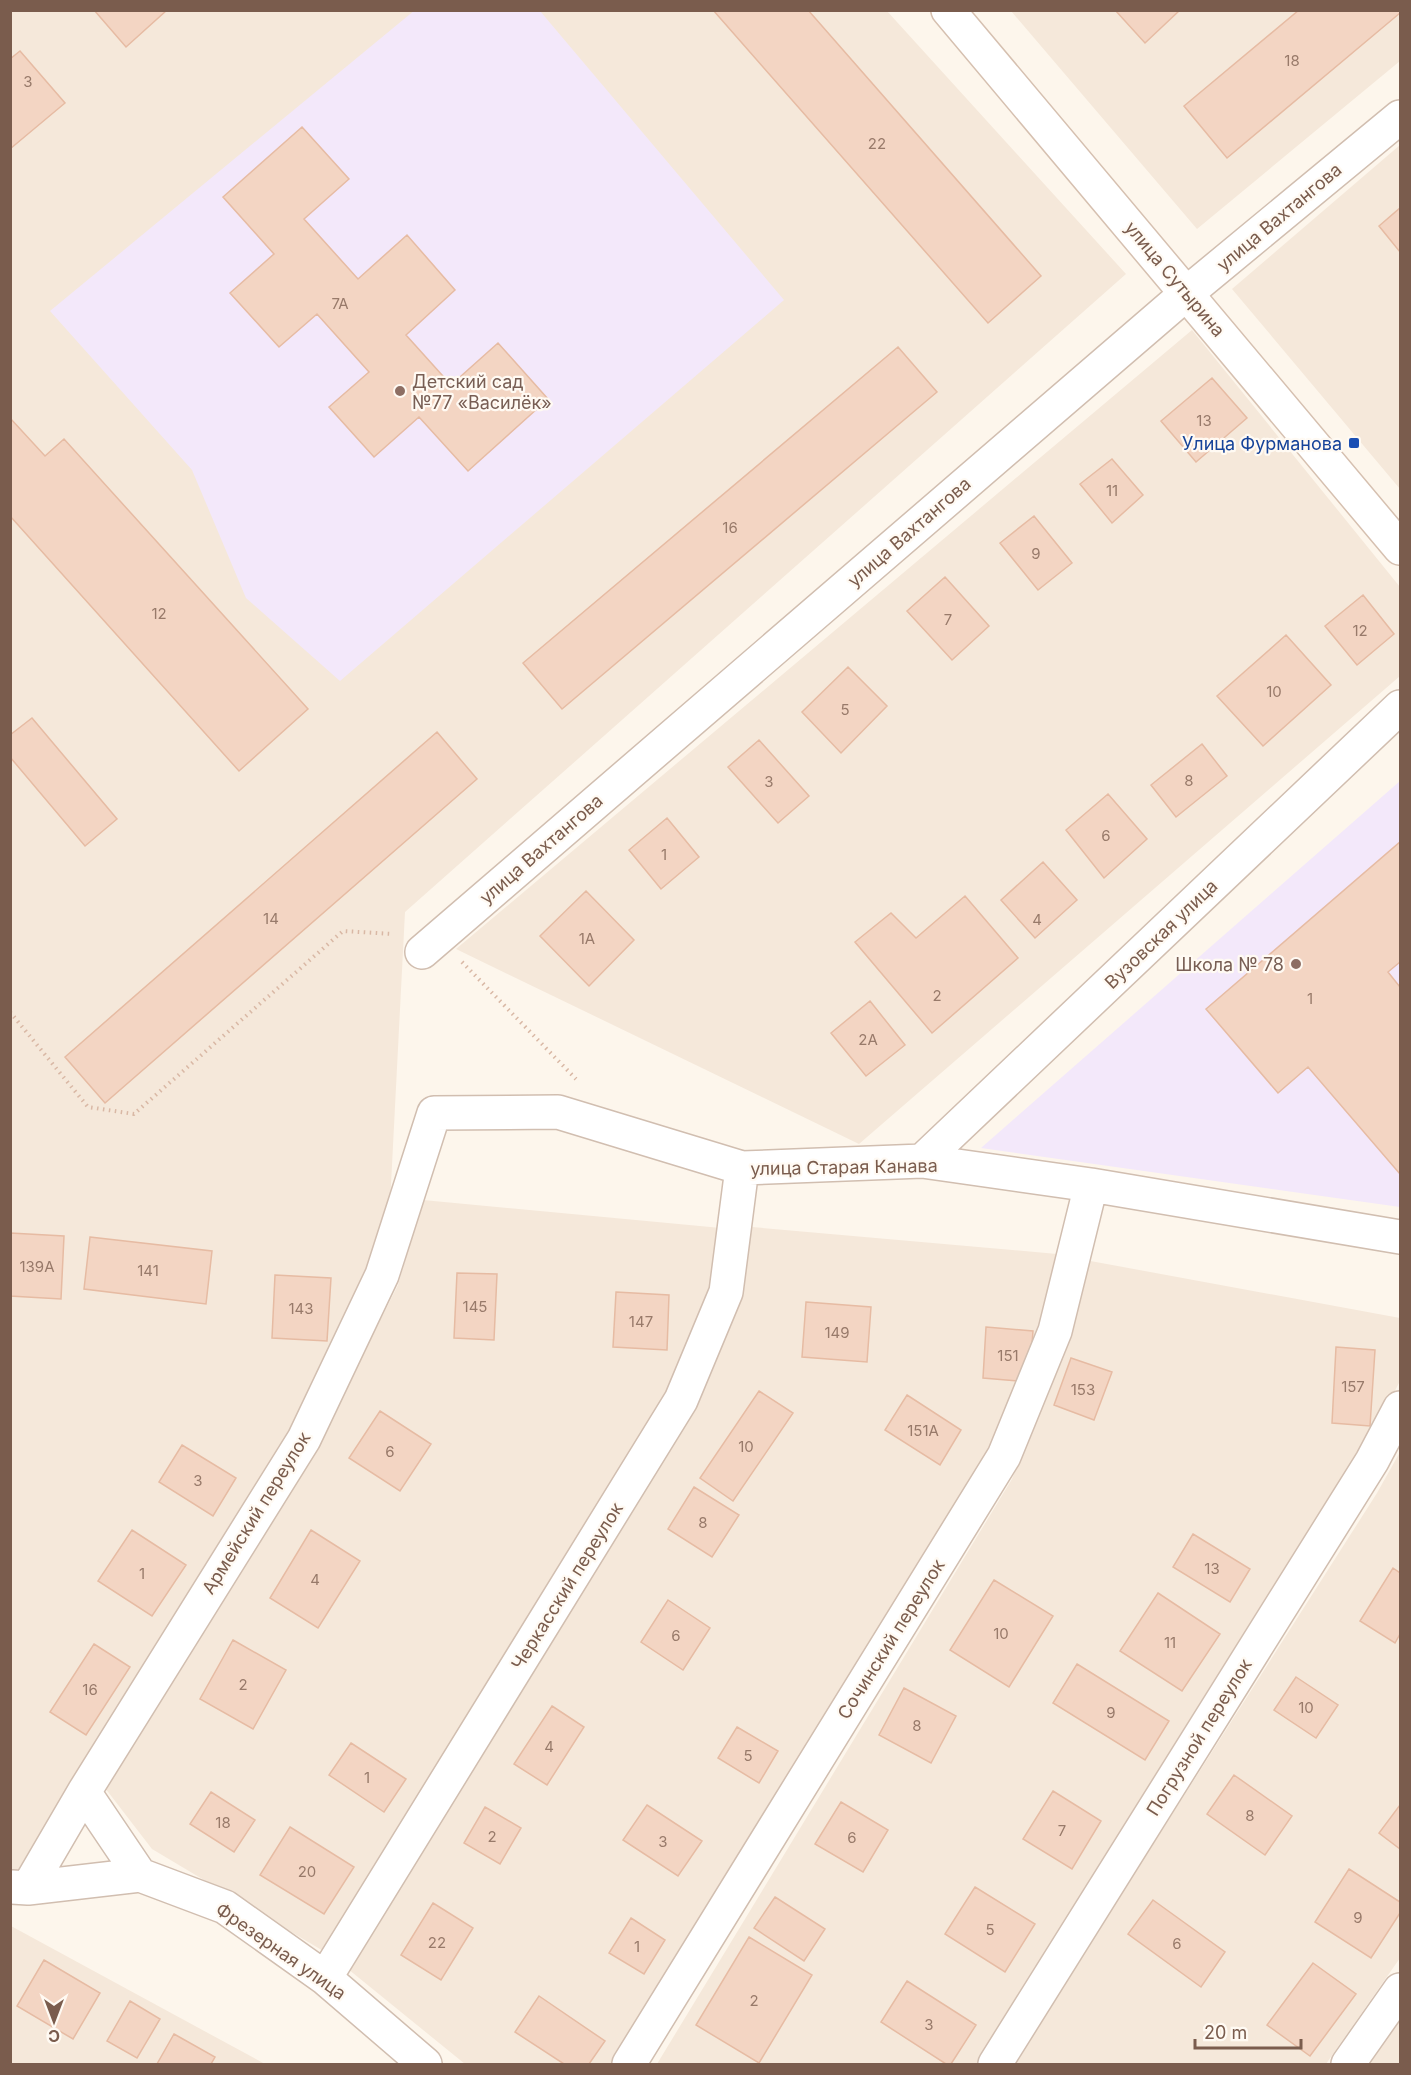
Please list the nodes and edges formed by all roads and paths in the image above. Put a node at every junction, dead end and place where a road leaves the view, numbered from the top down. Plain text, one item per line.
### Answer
1 (948, 10) edge
2 (1401, 117) edge
3 (1187, 293) junction
4 (1401, 548) edge
5 (1401, 706) edge
6 (430, 945) junction
7 (10, 1012) edge
8 (579, 1083) dead end
9 (434, 1113) joint
10 (922, 1161) junction
11 (742, 1168) junction
12 (1091, 1185) junction
13 (1401, 1237) edge
14 (1401, 1408) edge
15 (84, 1792) junction
16 (140, 1875) junction
17 (19, 1887) edge
18 (325, 1978) junction
19 (1401, 1990) edge
20 (425, 2064) edge
21 (629, 2064) edge
22 (995, 2064) edge
23 (1348, 2064) edge

1 - 3 street, улица Сутырина
2 - 3 street, улица Вахтангова
3 - 4 street, улица Сутырина
3 - 6 street, улица Вахтангова
5 - 10 street, Вузовская улица
6 - 7 path
6 - 8 path
9 - 11 street, улица Старая Канава
9 - 15 street, Армейский переулок
10 - 11 street, улица Старая Канава
10 - 12 street, улица Старая Канава
11 - 18 street, Черкасский переулок
12 - 13 street, улица Старая Канава
12 - 21 street, Сочинский переулок
14 - 22 street, Погрузной переулок
15 - 16 street
15 - 17 street, Армейский переулок
16 - 17 street, Фрезерная улица
16 - 18 street, Фрезерная улица
18 - 20 street, Фрезерная улица
19 - 23 street

